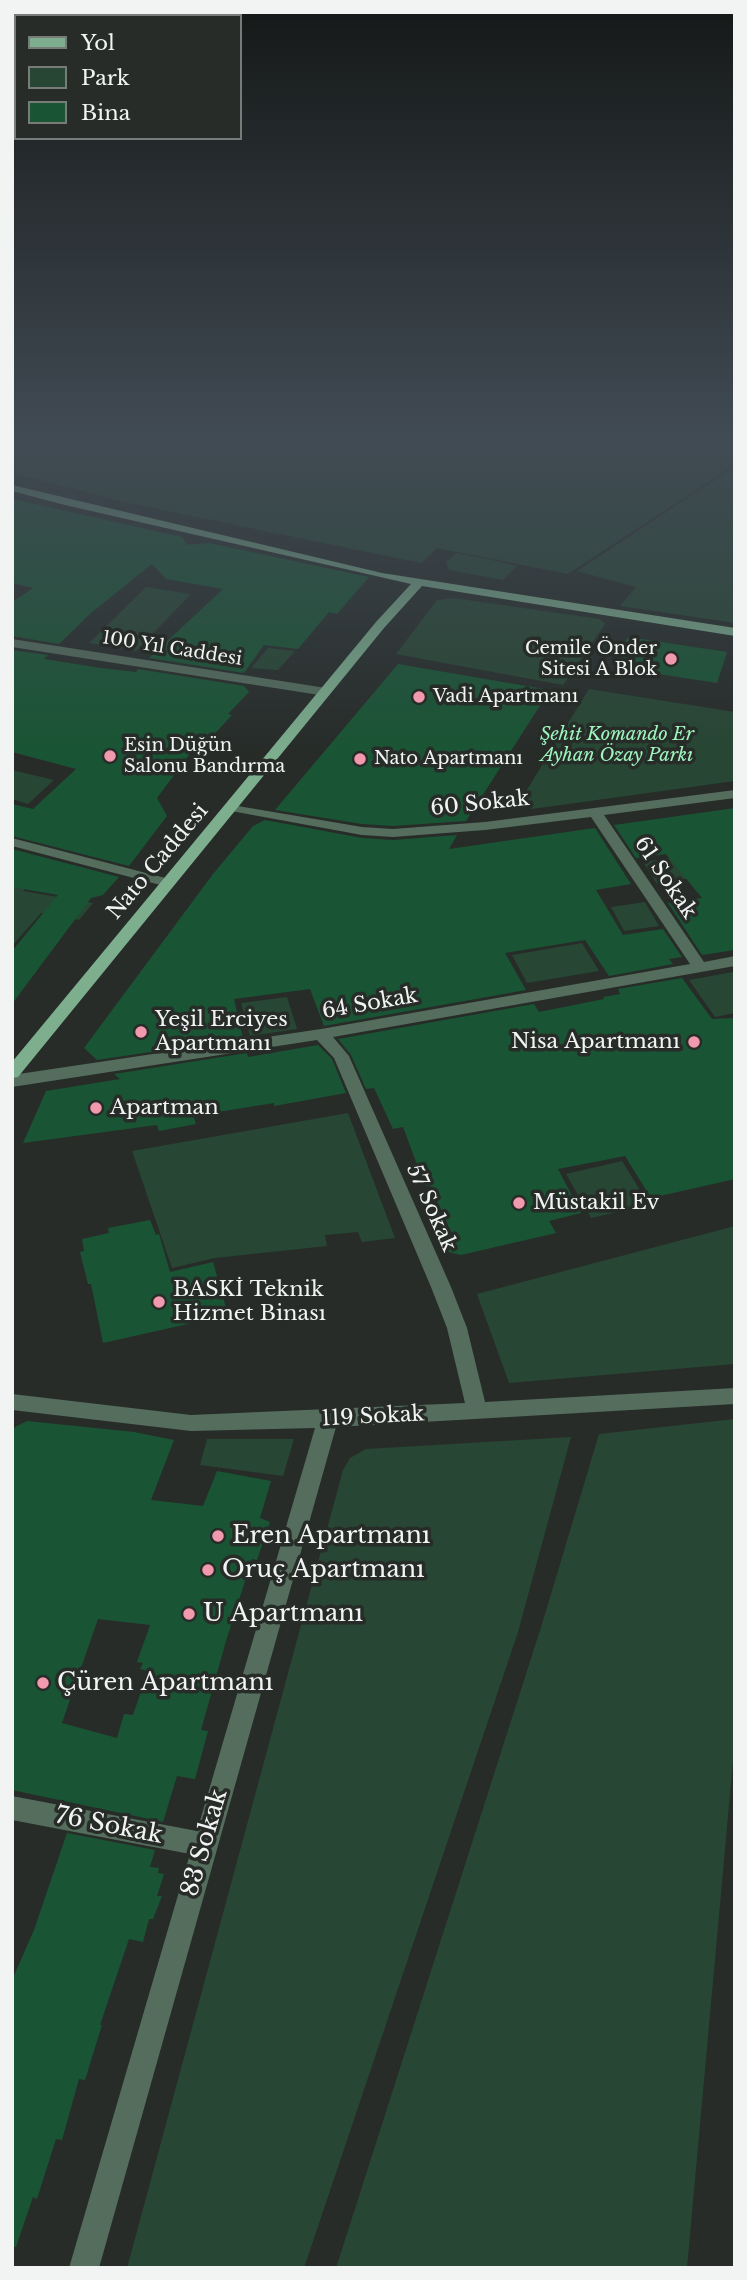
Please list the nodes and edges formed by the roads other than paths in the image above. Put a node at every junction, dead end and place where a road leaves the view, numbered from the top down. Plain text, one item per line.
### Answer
1 (229, 541) edge
2 (419, 582) junction
3 (735, 632) edge
4 (12, 643) edge
5 (326, 692) junction
6 (735, 794) edge
7 (231, 807) junction
8 (595, 812) junction
9 (12, 842) edge
10 (168, 883) junction
11 (735, 961) edge
12 (699, 968) junction
13 (321, 1034) junction
14 (12, 1073) edge
15 (12, 1081) edge
16 (735, 1396) edge
17 (12, 1402) edge
18 (477, 1411) junction
19 (328, 1419) junction
20 (12, 1808) edge
21 (205, 1845) junction
22 (84, 2268) edge

1 - 2 main road
2 - 3 main road
2 - 5 main road, Nato Caddesi
4 - 5 street, 100 Yıl Caddesi
5 - 7 main road, Nato Caddesi
6 - 8 street, 60 Sokak
7 - 8 street, 60 Sokak
7 - 10 main road, Nato Caddesi
8 - 12 street, 61 Sokak
9 - 10 street
10 - 14 main road, Nato Caddesi
11 - 12 street, 64 Sokak
12 - 13 street, 64 Sokak
13 - 15 street, 64 Sokak
13 - 18 street, 57 Sokak
16 - 18 street, 119 Sokak
17 - 19 street, 119 Sokak
18 - 19 street, 119 Sokak
19 - 21 street, 83 Sokak
20 - 21 street, 76 Sokak
21 - 22 street, 83 Sokak

